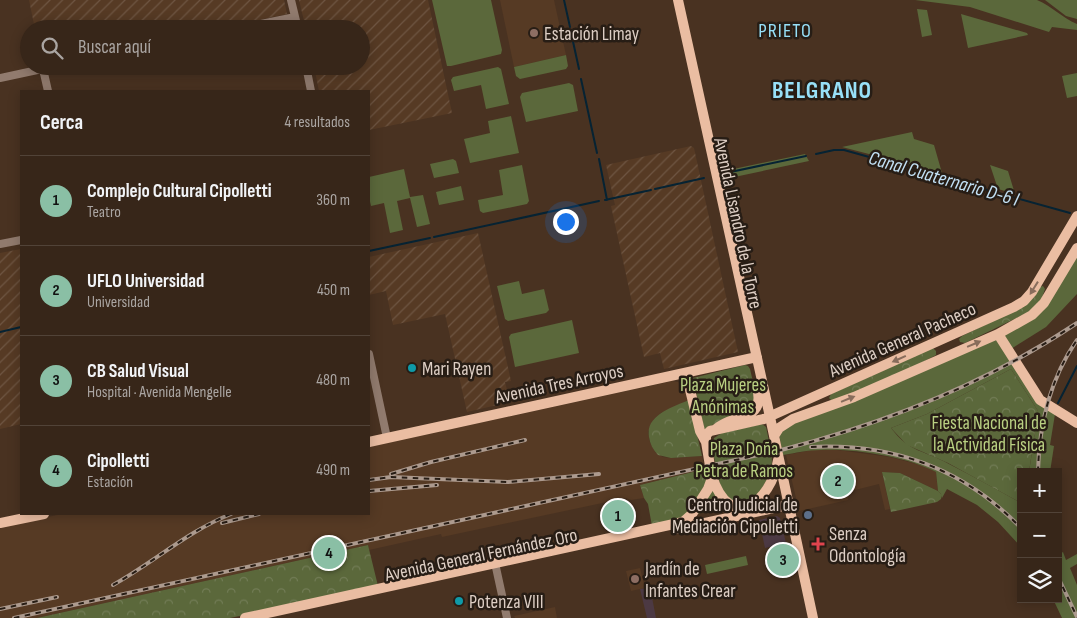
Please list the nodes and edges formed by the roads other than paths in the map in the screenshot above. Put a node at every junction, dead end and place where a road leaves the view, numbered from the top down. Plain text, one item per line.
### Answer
1 (291, 0) edge
2 (672, 0) edge
3 (678, 0) edge
4 (295, 16) junction
5 (277, 20) edge
6 (296, 20) edge
7 (20, 74) edge
8 (44, 75) edge
9 (308, 75) edge
10 (0, 78) edge
11 (48, 90) edge
12 (311, 90) edge
13 (1077, 216) edge
14 (20, 240) edge
15 (0, 244) edge
16 (1077, 248) edge
17 (1044, 271) junction
18 (1058, 278) junction
19 (998, 334) junction
20 (944, 340) junction
21 (950, 354) junction
22 (754, 358) junction
23 (370, 359) edge
24 (686, 373) junction
25 (812, 398) junction
26 (817, 410) junction
27 (770, 417) junction
28 (1077, 423) edge
29 (716, 429) junction
30 (774, 436) junction
31 (387, 438) junction
32 (370, 442) edge
33 (706, 442) junction
34 (778, 454) junction
35 (711, 469) junction
36 (788, 505) junction
37 (40, 515) edge
38 (0, 524) edge
39 (495, 566) junction
40 (245, 618) edge
41 (270, 618) edge
42 (507, 618) edge
43 (813, 618) edge

1 - 4 street
2 - 22 main road, Avenida Lisandro de la Torre
3 - 22 main road, Avenida Lisandro de la Torre
4 - 5 street
4 - 6 street
7 - 10 street
8 - 11 street
9 - 12 street
13 - 17 main road, Avenida General Pacheco
14 - 15 street
16 - 18 main road, Avenida General Pacheco
17 - 18 main road
17 -> 20 main road, Avenida General Pacheco
18 - 19 main road, Avenida General Pacheco
21 -> 19 main road, Avenida General Pacheco
19 - 28 main road
20 - 21 main road
20 -> 25 main road, Avenida General Pacheco
26 -> 21 main road, Avenida General Pacheco
22 - 24 main road, Avenida Tres Arroyos
22 - 27 main road, Avenida Lisandro de la Torre
22 - 29 main road, Avenida Lisandro de la Torre
23 - 31 street
24 - 31 main road, Avenida Tres Arroyos
24 - 33 main road
25 - 26 main road
25 - 27 main road, Avenida General Pacheco
26 - 30 main road, Avenida General Pacheco
27 - 29 main road, Avenida General Pacheco
27 - 30 main road, Avenida Lisandro de la Torre
29 - 33 main road
30 - 34 main road, Avenida Lisandro de la Torre
31 - 32 main road, Avenida Tres Arroyos
33 - 35 main road
34 - 35 main road
34 - 36 main road, Avenida Lisandro de la Torre
35 - 39 main road, Avenida General Fernández Oro
36 - 39 main road, Avenida General Fernández Oro
36 - 43 main road, Avenida Lisandro de la Torre
37 - 38 main road
39 - 40 main road, Avenida General Fernández Oro
39 - 41 main road, Avenida General Fernández Oro
39 - 42 street

